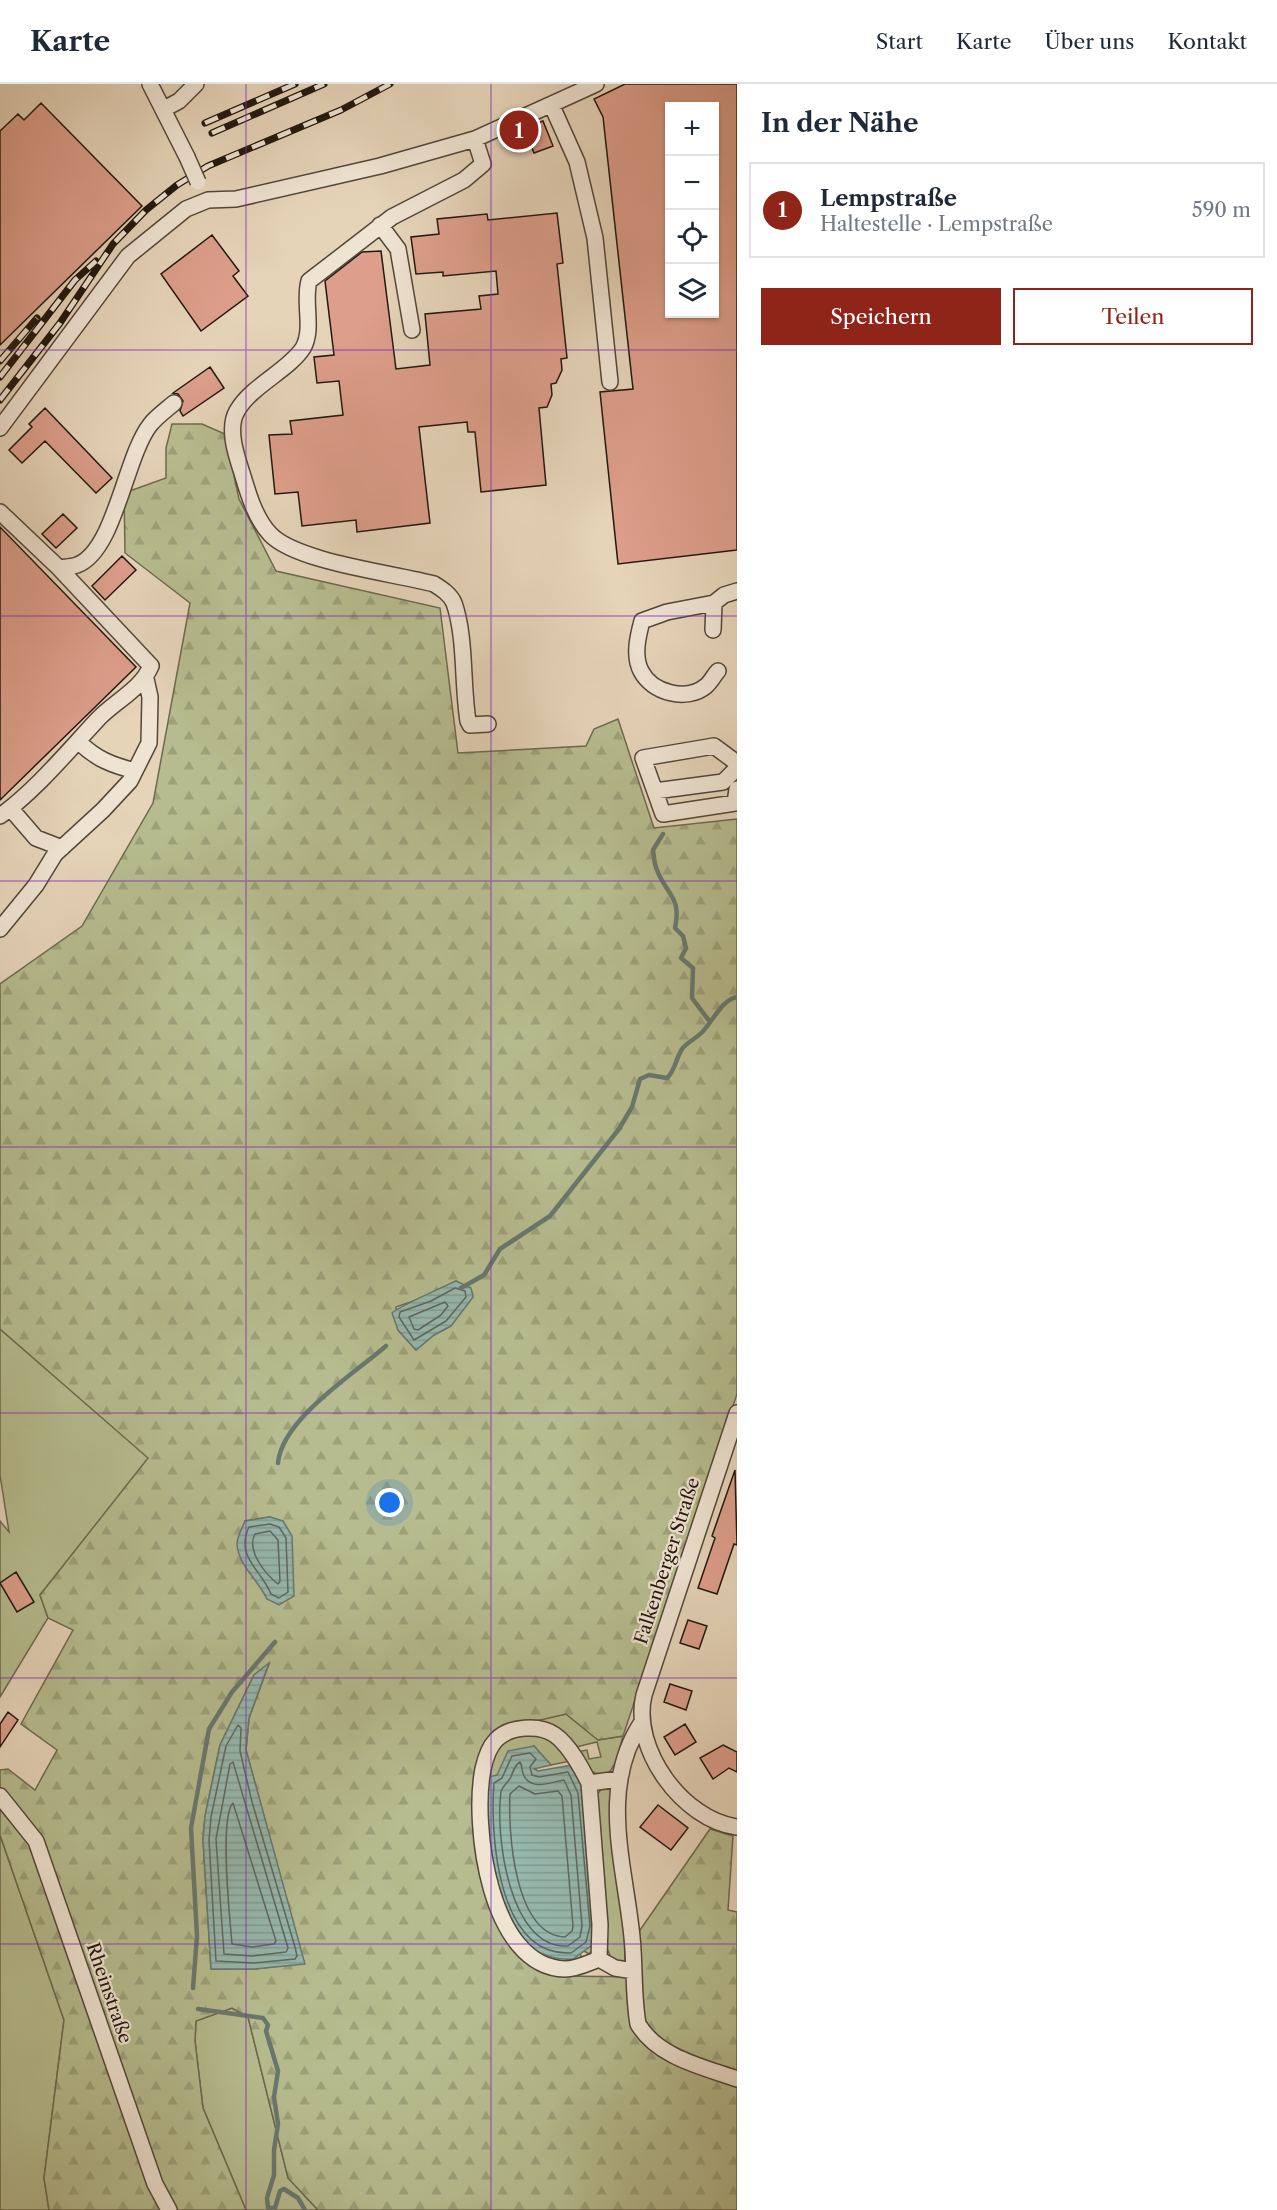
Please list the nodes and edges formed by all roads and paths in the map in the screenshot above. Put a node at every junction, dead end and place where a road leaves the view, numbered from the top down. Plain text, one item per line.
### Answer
1 (150, 84) edge
2 (196, 84) edge
3 (596, 84) edge
4 (552, 106) junction
5 (164, 109) junction
6 (476, 139) junction
7 (208, 200) junction
8 (380, 225) junction
9 (412, 330) dead end
10 (610, 382) dead end
11 (174, 403) dead end
12 (0, 428) edge
13 (0, 512) edge
14 (59, 568) junction
15 (737, 591) edge
16 (714, 603) junction
17 (713, 630) dead end
18 (718, 671) dead end
19 (146, 679) junction
20 (488, 724) dead end
21 (79, 742) junction
22 (737, 763) edge
23 (737, 768) edge
24 (135, 771) junction
25 (737, 789) edge
26 (655, 791) junction
27 (5, 812) edge
28 (62, 848) junction
29 (0, 929) edge
30 (737, 1413) edge
31 (642, 1722) junction
32 (619, 1779) junction
33 (590, 1783) junction
34 (0, 1796) edge
35 (737, 1827) edge
36 (599, 1959) junction
37 (634, 1971) junction
38 (737, 2079) edge
39 (169, 2210) edge

1 - 5 street
2 - 5 street
3 - 4 street
4 - 6 street
4 - 10 street
5 - 7 street, bridge
6 - 7 street
6 - 8 street
7 - 12 street
8 - 9 street
8 - 20 street
11 - 14 street
13 - 14 street
14 - 19 street
15 - 16 street
16 - 17 street
16 - 18 street
19 - 21 street
19 - 24 street
21 - 24 street
21 - 27 street
22 - 26 street
23 - 26 street
24 - 28 street
25 - 26 street
27 - 28 street
28 - 29 street
30 - 31 street, Falkenberger Straße
31 - 32 street
31 - 35 street
32 - 33 street
32 - 37 street
33 - 36 street
33 - 36 street
34 - 39 street, Rheinstraße
36 - 37 street
37 - 38 street

